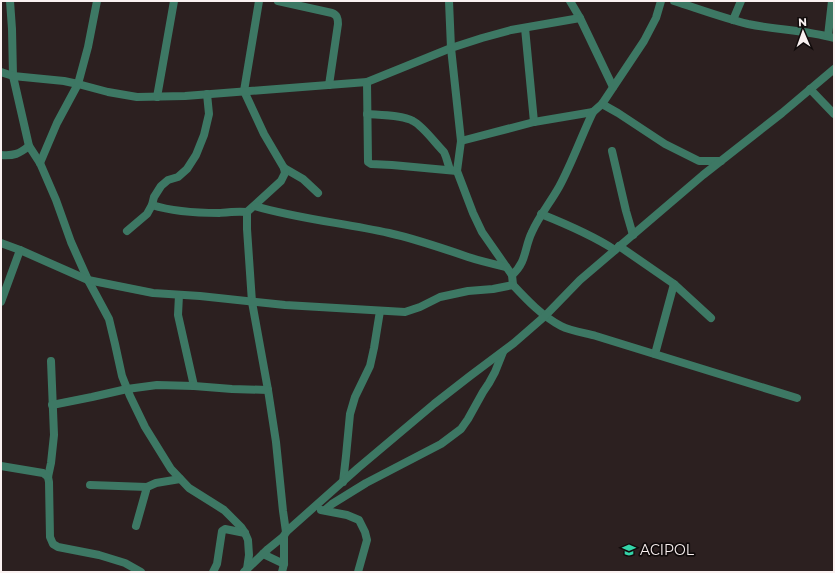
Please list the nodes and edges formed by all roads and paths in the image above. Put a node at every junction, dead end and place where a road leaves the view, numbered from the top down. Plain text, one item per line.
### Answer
1 (10, 1) edge
2 (97, 1) edge
3 (174, 1) edge
4 (259, 1) edge
5 (278, 1) edge
6 (449, 1) edge
7 (570, 1) edge
8 (661, 1) edge
9 (674, 1) edge
10 (741, 1) edge
11 (832, 1) edge
12 (580, 18) junction
13 (733, 20) junction
14 (525, 28) junction
15 (831, 37) edge
16 (451, 48) junction
17 (834, 69) edge
18 (1, 72) edge
19 (13, 76) junction
20 (367, 82) junction
21 (78, 84) junction
22 (329, 85) junction
23 (613, 87) junction
24 (810, 89) junction
25 (244, 91) junction
26 (206, 94) junction
27 (158, 97) junction
28 (602, 104) junction
29 (593, 112) junction
30 (367, 114) junction
31 (834, 114) edge
32 (534, 122) junction
33 (461, 141) junction
34 (30, 146) junction
35 (612, 151) dead end
36 (1, 155) edge
37 (722, 160) junction
38 (699, 161) junction
39 (40, 163) junction
40 (284, 168) junction
41 (454, 170) junction
42 (703, 175) junction
43 (318, 193) dead end
44 (152, 205) junction
45 (255, 206) junction
46 (247, 212) junction
47 (542, 214) junction
48 (128, 231) dead end
49 (633, 234) junction
50 (1, 243) edge
51 (617, 248) junction
52 (20, 250) junction
53 (506, 267) junction
54 (512, 275) junction
55 (88, 280) junction
56 (674, 284) junction
57 (514, 285) junction
58 (179, 295) junction
59 (1, 302) edge
60 (252, 302) junction
61 (380, 311) junction
62 (545, 316) junction
63 (711, 318) dead end
64 (504, 351) junction
65 (656, 354) junction
66 (51, 361) dead end
67 (194, 386) junction
68 (127, 389) junction
69 (268, 390) junction
70 (797, 398) dead end
71 (52, 405) junction
72 (1, 466) edge
73 (48, 477) junction
74 (180, 479) junction
75 (343, 482) junction
76 (90, 485) dead end
77 (147, 487) junction
78 (312, 509) junction
79 (325, 510) junction
80 (136, 526) dead end
81 (245, 533) junction
82 (285, 534) junction
83 (263, 554) junction
84 (283, 568) edge
85 (246, 571) edge
86 (141, 572) edge
87 (213, 572) edge
88 (358, 572) edge

1 - 19 street
2 - 21 street
3 - 27 street
4 - 25 street
5 - 22 street
6 - 16 street
7 - 12 street
8 - 23 street
9 - 13 street
10 - 13 street
11 - 15 street
12 - 14 street
12 - 23 street
13 - 15 street
14 - 16 street
14 - 32 street
16 - 20 street
16 - 33 street
17 - 24 street
18 - 19 street
19 - 21 street
19 - 34 street
20 - 22 street
20 - 30 street
21 - 27 street
21 - 39 street
22 - 25 street
23 - 28 street
24 - 31 street
24 - 37 street
25 - 26 street
25 - 40 street
26 - 27 street
26 - 44 street
28 - 29 street
28 - 38 street
29 - 32 street
29 - 47 street
30 - 41 street
30 - 41 street
32 - 33 street
33 - 41 street
34 - 36 street
34 - 39 street
35 - 49 street
37 - 38 street
37 - 42 street
38 - 42 street
39 - 55 street
40 - 43 street
40 - 45 street
41 - 53 street
42 - 49 street
44 - 46 street
44 - 48 street
45 - 46 street
45 - 53 street
46 - 60 street
47 - 51 street
47 - 54 street
49 - 51 street
50 - 52 street
51 - 56 street
51 - 62 street
52 - 55 street
52 - 59 street
53 - 54 street
54 - 57 street
55 - 58 street
55 - 68 street
56 - 63 street
56 - 65 street
57 - 61 street
57 - 62 street
58 - 60 street
58 - 67 street
60 - 61 street
60 - 69 street
61 - 75 street
62 - 64 street
62 - 65 street
64 - 75 street
64 - 79 street
65 - 70 street
66 - 71 street
67 - 68 street
67 - 69 street
68 - 71 street
68 - 74 street
69 - 82 street
71 - 73 street
72 - 73 street
73 - 86 street
74 - 77 street
74 - 81 street
75 - 78 street
76 - 77 street
77 - 80 street
78 - 79 street
78 - 82 street
79 - 88 street
81 - 85 street
81 - 87 street
82 - 83 street
82 - 84 street
83 - 84 street
83 - 85 street

